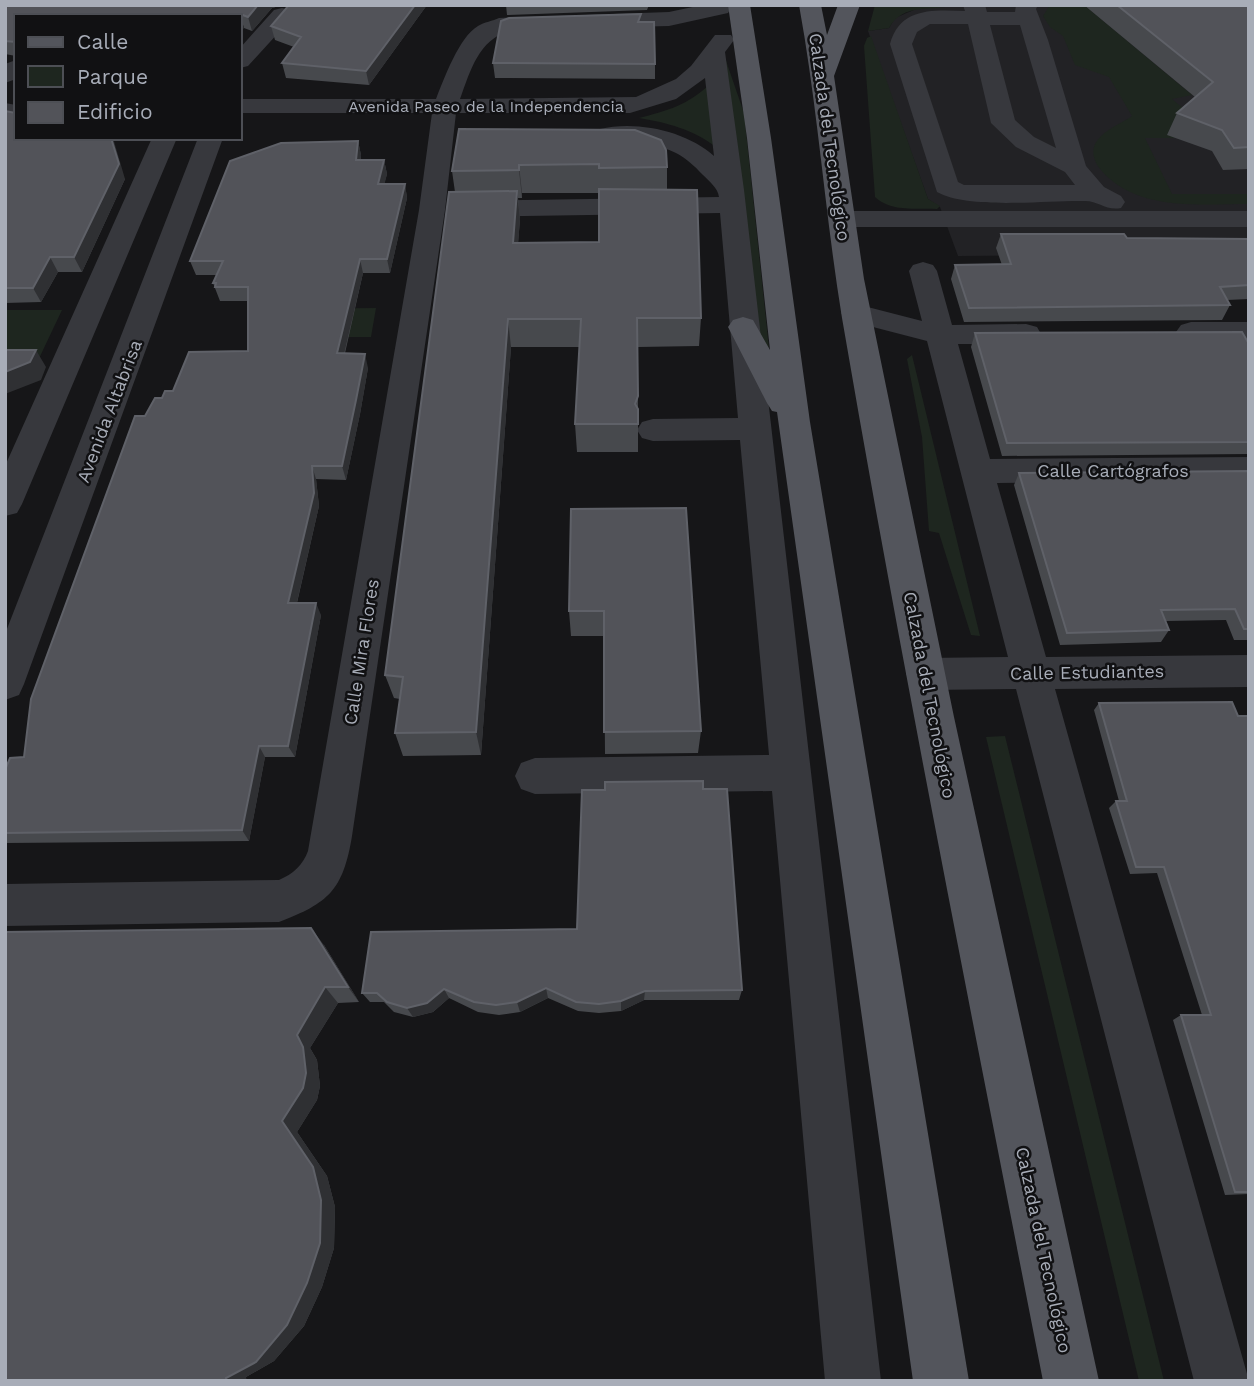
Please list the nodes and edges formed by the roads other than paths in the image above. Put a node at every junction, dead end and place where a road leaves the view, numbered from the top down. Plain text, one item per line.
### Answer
1 (810, 5) edge
2 (849, 5) edge
3 (731, 11) edge
4 (975, 11) edge
5 (1028, 12) edge
6 (282, 15) edge
7 (713, 50) junction
8 (242, 59) edge
9 (824, 74) junction
10 (242, 106) edge
11 (1003, 123) junction
12 (442, 127) junction
13 (590, 134) edge
14 (164, 140) edge
15 (210, 140) edge
16 (1074, 167) junction
17 (1011, 174) junction
18 (1095, 193) junction
19 (731, 197) junction
20 (432, 210) junction
21 (1249, 219) edge
22 (843, 226) junction
23 (1153, 227) junction
24 (1249, 233) edge
25 (923, 271) dead end
26 (856, 313) junction
27 (1249, 332) edge
28 (1168, 333) edge
29 (1048, 334) edge
30 (940, 335) junction
31 (774, 425) junction
32 (38, 430) junction
33 (653, 430) dead end
34 (5, 431) edge
35 (1249, 469) edge
36 (977, 471) junction
37 (5, 504) edge
38 (1249, 671) edge
39 (1031, 673) junction
40 (925, 674) junction
41 (5, 684) edge
42 (789, 773) junction
43 (535, 776) dead end
44 (5, 905) edge
45 (853, 1381) edge
46 (941, 1381) edge
47 (1071, 1381) edge
48 (1222, 1381) edge

1 - 9 main road, Calzada del Tecnológico
2 - 9 main road
3 - 7 street, Avenida Paseo de la Independencia
3 - 12 street, Calle Mira Flores
3 - 31 main road
4 - 5 street
4 - 11 street
4 - 17 street
5 - 16 street
6 - 8 street
7 - 12 street, Avenida Paseo de la Independencia
7 - 19 street
9 - 22 main road, Calzada del Tecnológico
10 - 12 street, Avenida Paseo de la Independencia
11 - 16 street
11 - 17 street
12 - 20 street, Calle Mira Flores
13 - 19 street, Avenida Paseo de la Independencia
14 - 32 street
15 - 41 street, Avenida Altabrisa
16 - 18 street
17 - 18 street
18 - 23 street
19 - 20 street
19 - 31 street
20 - 44 street, Calle Mira Flores
21 - 23 street
22 - 23 street
22 - 26 main road, Calzada del Tecnológico
23 - 24 street
25 - 30 street
26 - 30 street
26 - 40 main road, Calzada del Tecnológico
27 - 28 street
29 - 30 street
30 - 36 street
31 - 33 street
31 - 42 street
31 - 46 main road
32 - 34 street
32 - 37 street
35 - 36 street, Calle Cartógrafos
36 - 39 street
38 - 39 street, Calle Estudiantes
39 - 40 street, Calle Estudiantes
39 - 48 street
40 - 47 main road, Calzada del Tecnológico
42 - 43 street
42 - 45 street

